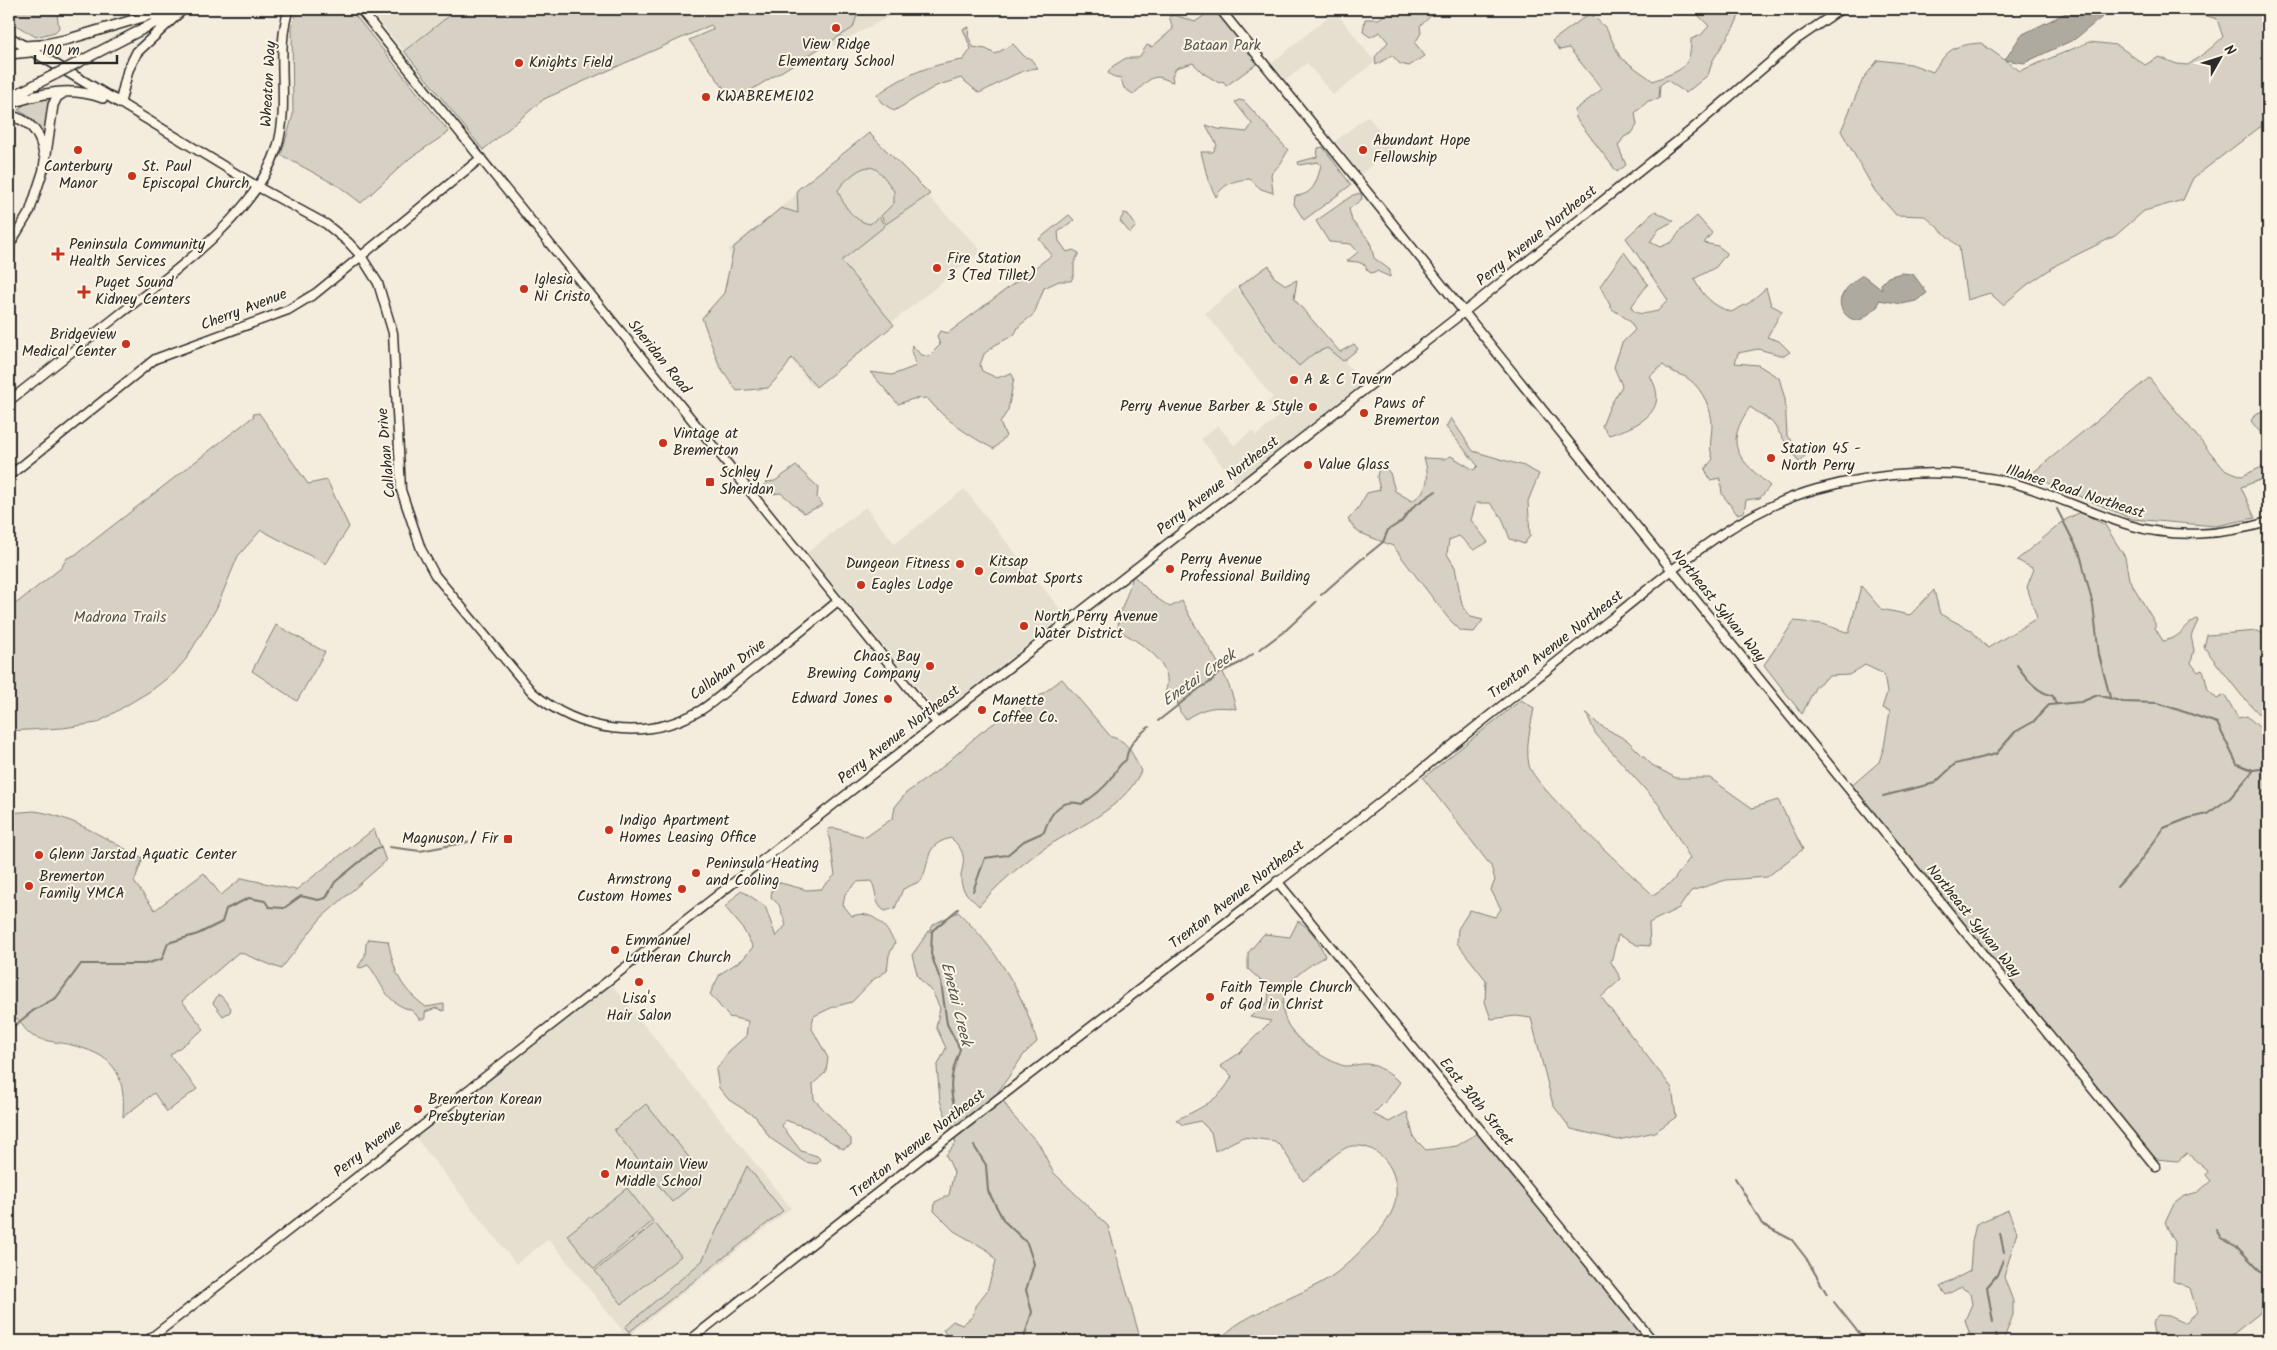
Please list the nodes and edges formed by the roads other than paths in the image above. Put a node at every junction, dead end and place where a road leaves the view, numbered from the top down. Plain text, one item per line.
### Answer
1 (170, 9) edge
2 (183, 9) edge
3 (289, 9) edge
4 (360, 9) edge
5 (1220, 9) edge
6 (1841, 9) edge
7 (9, 37) edge
8 (23, 46) junction
9 (35, 53) junction
10 (9, 54) edge
11 (66, 91) junction
12 (9, 98) edge
13 (9, 104) edge
14 (120, 104) junction
15 (9, 116) edge
16 (481, 158) junction
17 (44, 168) junction
18 (258, 187) junction
19 (9, 246) edge
20 (361, 256) junction
21 (1464, 312) junction
22 (9, 401) edge
23 (9, 476) edge
24 (1814, 489) joint
25 (2268, 522) edge
26 (1672, 571) junction
27 (838, 601) junction
28 (937, 723) junction
29 (1277, 882) junction
30 (608, 980) joint
31 (2156, 1167) dead end
32 (147, 1341) edge
33 (689, 1341) edge
34 (1653, 1341) edge

1 - 8 main road
2 - 12 main road, bridge
2 - 14 main road
3 - 18 main road, Wheaton Way
4 - 16 main road, Sheridan Road
5 - 21 main road, Northeast Sylvan Way
6 - 21 main road, Perry Avenue Northeast
7 - 8 main road
8 - 9 main road
9 - 10 main road
9 - 14 main road
11 - 13 main road
11 - 14 main road
11 - 17 main road
14 - 18 main road, Callahan Drive
15 - 17 main road
16 - 20 main road, Cherry Avenue
16 - 27 main road, Sheridan Road
17 - 19 main road
18 - 20 main road, Callahan Drive
18 - 22 main road, Wheaton Way
20 - 23 main road, Cherry Avenue
20 - 27 main road, Callahan Drive
21 - 26 main road, Northeast Sylvan Way
21 - 28 main road, Perry Avenue Northeast
24 - 25 main road, Illahee Road Northeast
24 - 26 main road, Trenton Avenue Northeast
26 - 29 main road, Trenton Avenue Northeast
26 - 31 main road, Northeast Sylvan Way
27 - 28 main road, Sheridan Road
28 - 30 main road, Perry Avenue Northeast
29 - 33 main road, Trenton Avenue Northeast
29 - 34 main road, East 30th Street
30 - 32 main road, Perry Avenue

